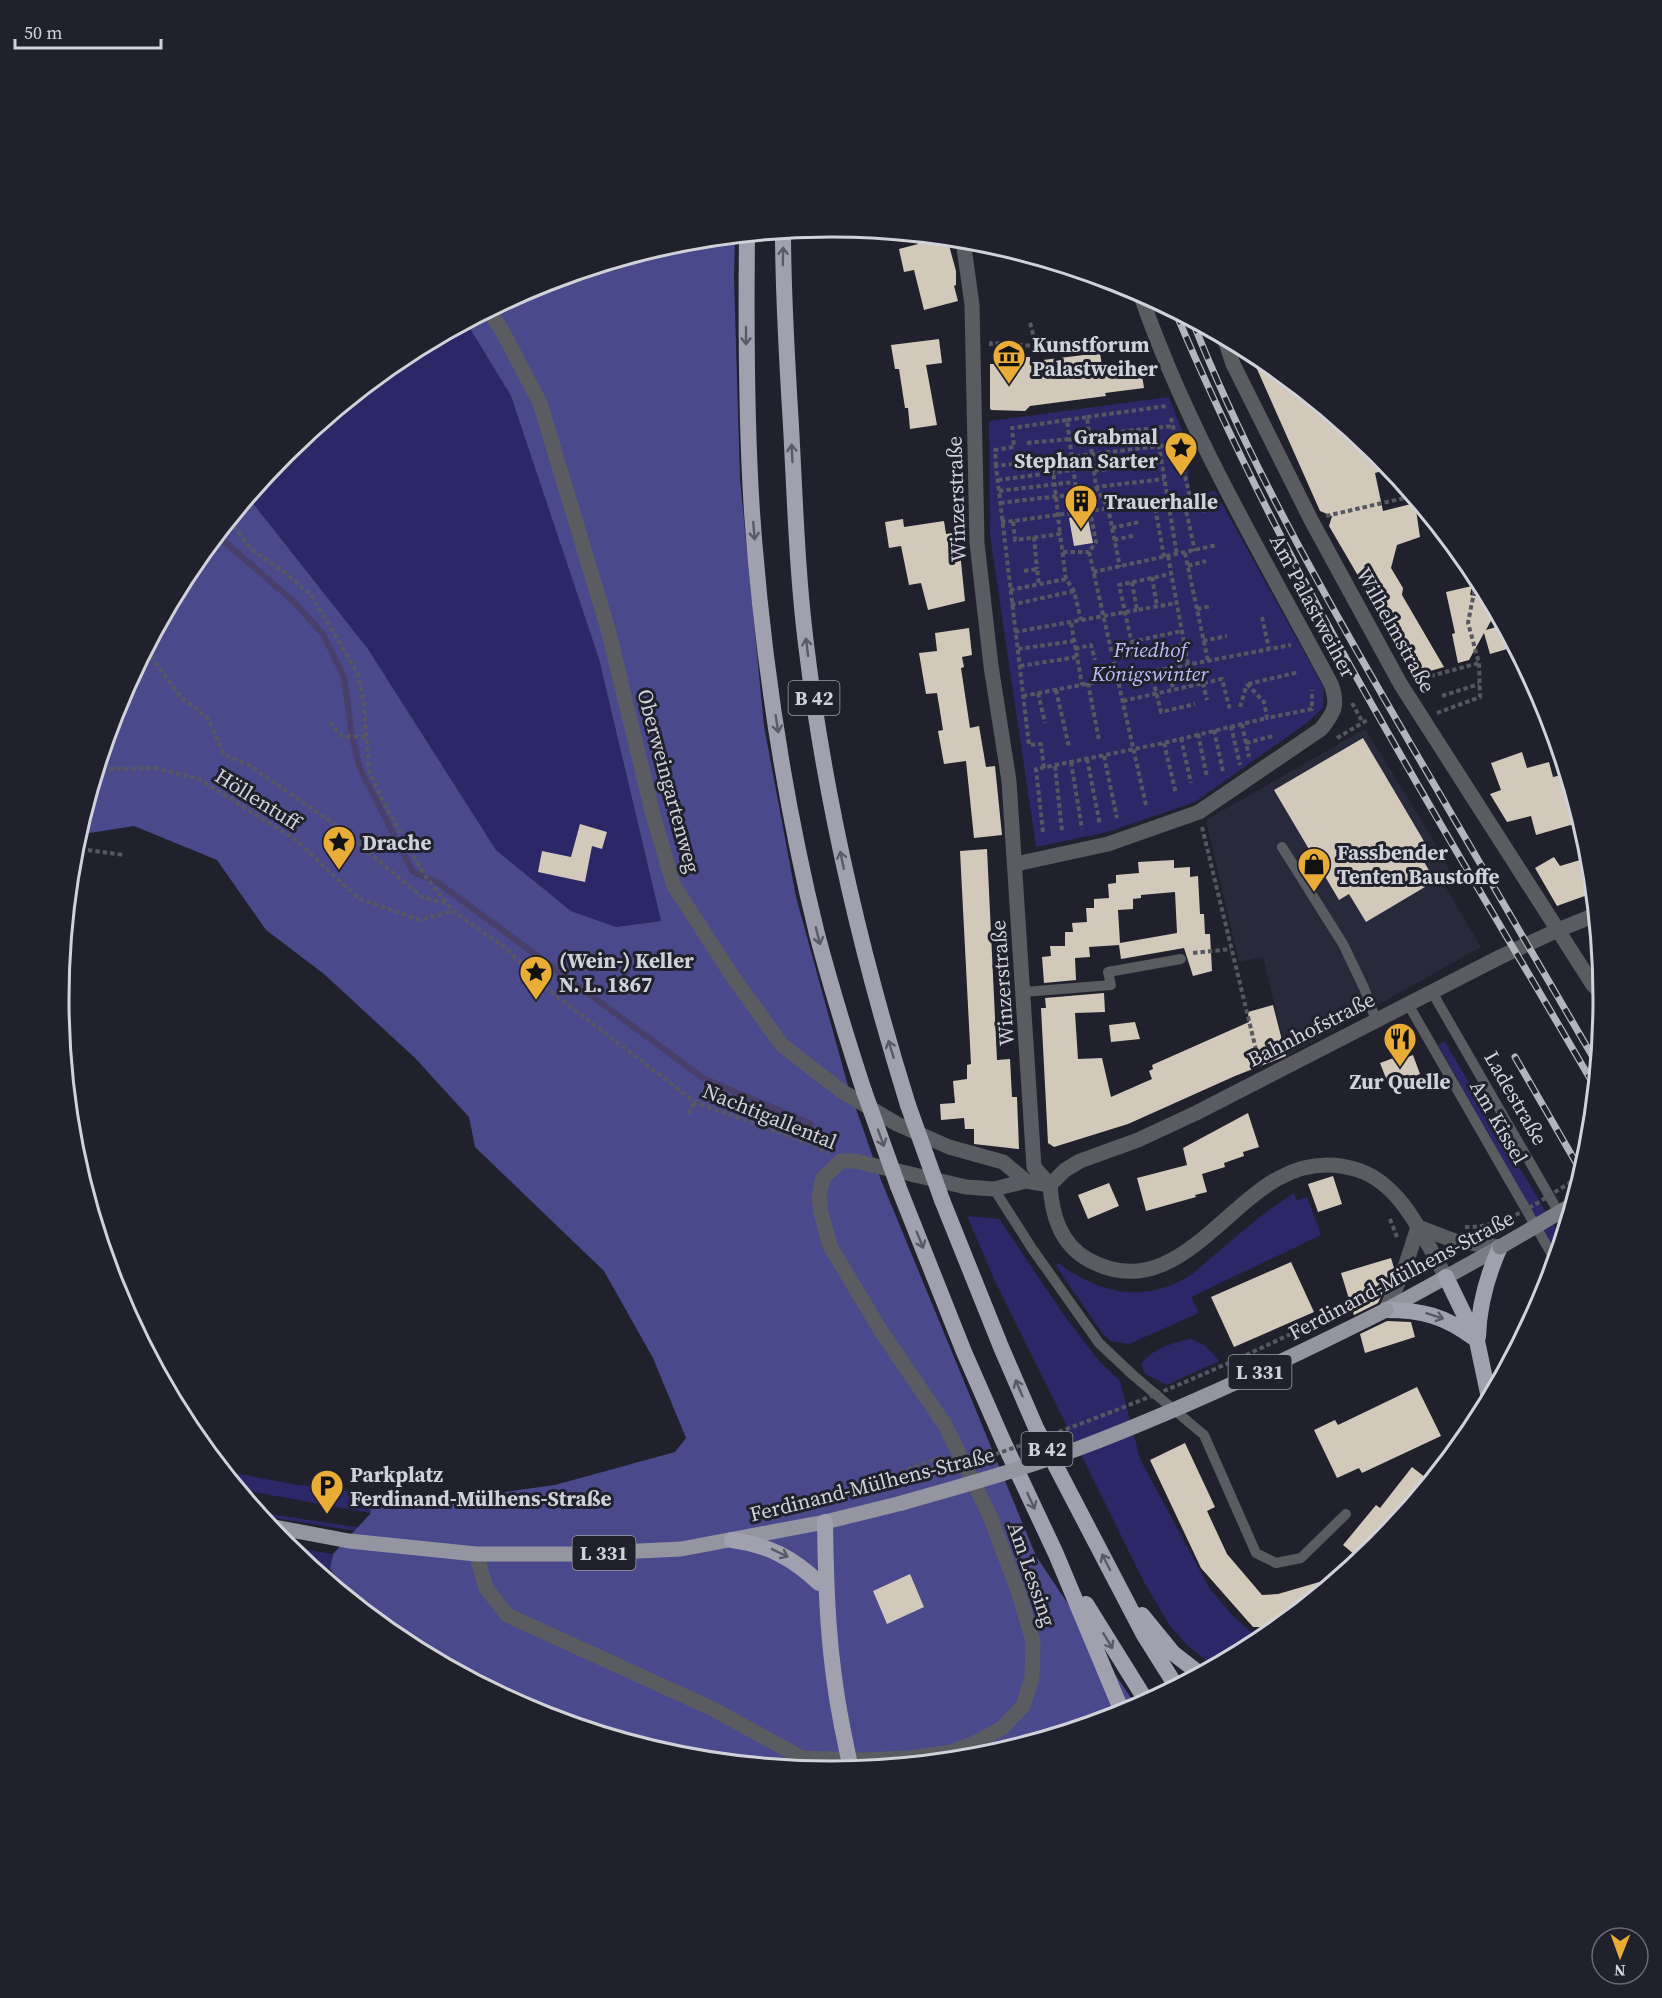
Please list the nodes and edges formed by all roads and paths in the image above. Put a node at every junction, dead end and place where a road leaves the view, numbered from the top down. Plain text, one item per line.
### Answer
1 (783, 239) edge
2 (747, 242) edge
3 (964, 249) edge
4 (1144, 305) edge
5 (492, 317) edge
6 (1030, 322) dead end
7 (991, 343) dead end
8 (1228, 349) edge
9 (1087, 417) junction
10 (1066, 420) junction
11 (1173, 426) junction
12 (1099, 434) dead end
13 (1069, 439) junction
14 (1027, 443) dead end
15 (1177, 444) junction
16 (1159, 446) junction
17 (1091, 455) junction
18 (1071, 458) junction
19 (1052, 460) junction
20 (1161, 462) junction
21 (996, 466) junction
22 (1073, 470) junction
23 (1094, 471) junction
24 (1053, 473) junction
25 (1164, 478) junction
26 (998, 480) junction
27 (1074, 483) junction
28 (1054, 485) junction
29 (1096, 487) junction
30 (999, 492) junction
31 (1076, 494) junction
32 (1055, 496) junction
33 (1183, 497) junction
34 (1405, 498) edge
35 (1167, 499) junction
36 (1154, 501) junction
37 (1191, 502) junction
38 (1000, 503) junction
39 (1108, 508) junction
40 (1090, 510) junction
41 (1079, 512) junction
42 (1209, 513) dead end
43 (1057, 515) junction
44 (1311, 519) junction
45 (1013, 521) junction
46 (1001, 522) junction
47 (1139, 522) dead end
48 (234, 526) edge
49 (1112, 528) junction
50 (1060, 534) junction
51 (1136, 535) dead end
52 (1034, 537) junction
53 (1015, 540) junction
54 (1114, 540) junction
55 (1004, 541) junction
56 (1217, 545) dead end
57 (1195, 551) junction
58 (1063, 552) junction
59 (1089, 552) junction
60 (1185, 553) junction
61 (1177, 555) junction
62 (1166, 557) junction
63 (1206, 561) dead end
64 (1188, 566) junction
65 (1120, 567) junction
66 (1037, 569) junction
67 (1024, 571) dead end
68 (1093, 572) junction
69 (1171, 574) junction
70 (1152, 577) junction
71 (1066, 579) junction
72 (1132, 581) junction
73 (1040, 584) junction
74 (1010, 590) junction
75 (1074, 591) junction
76 (1474, 591) edge
77 (1176, 603) junction
78 (1011, 605) junction
79 (1157, 606) junction
80 (1212, 606) dead end
81 (1197, 609) junction
82 (1137, 610) junction
83 (1125, 612) junction
84 (1104, 617) junction
85 (1262, 617) dead end
86 (1081, 620) junction
87 (1071, 623) junction
88 (1181, 631) junction
89 (1015, 632) junction
90 (1287, 635) dead end
91 (1227, 636) dead end
92 (1074, 641) junction
93 (1131, 642) junction
94 (1203, 642) junction
95 (1184, 645) junction
96 (1018, 649) junction
97 (1076, 649) junction
98 (1269, 649) junction
99 (1134, 653) junction
100 (151, 657) edge
101 (1077, 657) junction
102 (1113, 658) junction
103 (1095, 660) dead end
104 (1208, 661) junction
105 (1479, 663) junction
106 (1188, 664) junction
107 (1020, 666) junction
108 (1168, 668) junction
109 (1151, 672) junction
110 (1299, 672) dead end
111 (1118, 678) junction
112 (1088, 683) junction
113 (1203, 683) junction
114 (1082, 684) junction
115 (1247, 684) junction
116 (1479, 684) junction
117 (1401, 685) junction
118 (1173, 689) junction
119 (1056, 690) junction
120 (1312, 690) dead end
121 (1038, 693) junction
122 (1156, 693) junction
123 (1023, 696) junction
124 (1442, 696) dead end
125 (1349, 698) dead end
126 (1207, 700) dead end
127 (1123, 701) junction
128 (1195, 704) dead end
129 (1240, 707) dead end
130 (1230, 710) dead end
131 (1267, 718) junction
132 (1422, 718) junction
133 (1362, 721) dead end
134 (330, 722) dead end
135 (1045, 723) dead end
136 (1242, 724) junction
137 (1231, 726) junction
138 (1214, 730) junction
139 (1198, 734) junction
140 (1273, 736) dead end
141 (367, 737) junction
142 (1181, 738) junction
143 (1099, 740) dead end
144 (1164, 743) junction
145 (1246, 744) junction
146 (1069, 747) dead end
147 (1134, 749) junction
148 (1104, 756) junction
149 (1249, 757) dead end
150 (1087, 759) junction
151 (1071, 762) junction
152 (1240, 765) dead end
153 (1054, 766) junction
154 (1044, 768) junction
155 (1223, 771) dead end
156 (104, 772) edge
157 (1207, 777) dead end
158 (1191, 783) dead end
159 (1176, 794) dead end
160 (1146, 805) dead end
161 (1199, 812) junction
162 (1117, 818) dead end
163 (1100, 825) dead end
164 (1082, 829) dead end
165 (1062, 831) dead end
166 (1043, 832) dead end
167 (1282, 847) dead end
168 (84, 849) edge
169 (124, 855) dead end
170 (1016, 864) junction
171 (447, 904) junction
172 (453, 911) junction
173 (1588, 918) edge
174 (1554, 932) junction
175 (1231, 949) junction
176 (1181, 959) joint
177 (1592, 984) edge
178 (1024, 992) junction
179 (1432, 992) junction
180 (1408, 1004) junction
181 (1376, 1020) junction
182 (1263, 1077) junction
183 (694, 1102) junction
184 (688, 1114) dead end
185 (841, 1161) junction
186 (1026, 1181) junction
187 (1570, 1182) edge
188 (1050, 1185) junction
189 (994, 1189) junction
190 (1563, 1209) edge
191 (1387, 1213) dead end
192 (1561, 1216) edge
193 (1418, 1227) junction
194 (1465, 1227) dead end
195 (1397, 1239) dead end
196 (1500, 1246) junction
197 (1550, 1252) edge
198 (1396, 1258) dead end
199 (1446, 1276) junction
200 (1386, 1310) junction
201 (1478, 1341) junction
202 (1487, 1387) edge
203 (945, 1456) dead end
204 (934, 1474) dead end
205 (906, 1482) dead end
206 (1346, 1514) dead end
207 (825, 1522) junction
208 (283, 1528) edge
209 (732, 1540) junction
210 (476, 1554) junction
211 (1056, 1554) junction
212 (819, 1583) junction
213 (1118, 1587) junction
214 (826, 1606) junction
215 (1193, 1669) edge
216 (1172, 1680) edge
217 (1142, 1694) edge
218 (1119, 1705) edge
219 (957, 1750) edge
220 (796, 1760) edge
221 (849, 1760) edge

213 -> 1 highway, B 42, bridge
2 -> 211 highway, B 42, bridge
3 - 170 street, Winzerstraße
4 - 161 street, Am Palastweiher
5 - 186 street, Oberweingartenweg
6 - 7 path
8 - 44 street, Wilhelmstraße
9 - 10 path
9 - 11 path
9 - 17 path
10 - 13 path
10 - 21 path
11 - 12 path
11 - 15 path
13 - 14 path
13 - 18 path
15 - 16 path
15 - 37 path
16 - 17 path
16 - 20 path
17 - 18 path
17 - 23 path
18 - 19 path
18 - 22 path
19 - 21 path
19 - 24 path
20 - 23 path
20 - 25 path
21 - 26 path
22 - 24 path
22 - 27 path
23 - 29 path
24 - 26 path
24 - 28 path
25 - 29 path
25 - 35 path
26 - 30 path
27 - 28 path
27 - 31 path
28 - 30 path
28 - 32 path
29 - 39 path
30 - 38 path
31 - 32 path
31 - 41 path
32 - 38 path
32 - 43 path
33 - 35 path
33 - 37 path
33 - 57 path
34 - 44 path
35 - 36 path
35 - 61 path
36 - 39 path
36 - 62 path
37 - 42 path
38 - 46 path
39 - 40 path
39 - 49 path
40 - 41 path
40 - 59 path
41 - 43 path
43 - 45 path
43 - 50 path
44 - 117 street, Wilhelmstraße
45 - 46 path
45 - 53 path
46 - 55 path
47 - 49 path
48 - 141 path
49 - 54 path
50 - 52 path
50 - 58 path
51 - 54 path
52 - 53 path
52 - 66 path
53 - 55 path
54 - 65 path
55 - 74 path
56 - 57 path
57 - 60 path
58 - 59 path
58 - 71 path
59 - 68 path
60 - 61 path
60 - 64 path
61 - 62 path
62 - 65 path
62 - 69 path
63 - 64 path
64 - 81 path
65 - 68 path
66 - 67 path
66 - 73 path
68 - 84 path
69 - 70 path
69 - 77 path
70 - 72 path
70 - 79 path
71 - 73 path
71 - 75 path
72 - 82 path
72 - 83 path
73 - 74 path
74 - 78 path
75 - 78 path
75 - 86 path
76 - 105 path
77 - 79 path
77 - 88 path
78 - 89 path
79 - 82 path
80 - 81 path
81 - 94 path
82 - 83 path
83 - 84 path
83 - 93 path
84 - 86 path
84 - 102 path
85 - 98 path
86 - 87 path
87 - 89 path
87 - 92 path
88 - 93 path
88 - 95 path
89 - 96 path
90 - 98 path
91 - 94 path
92 - 96 path
92 - 97 path
93 - 99 path
94 - 104 path
95 - 99 path
95 - 106 path
96 - 107 path
97 - 101 path
97 - 103 path
98 - 104 path
99 - 102 path
100 - 171 path
101 - 107 path
101 - 114 path
102 - 111 path
104 - 106 path
105 - 116 path
105 - 117 path
106 - 108 path
107 - 123 path
108 - 109 path
108 - 118 path
109 - 111 path
109 - 122 path
110 - 115 path
111 - 112 path
111 - 127 path
112 - 114 path
112 - 143 path
113 - 118 path
113 - 126 path
113 - 130 path
114 - 119 path
115 - 129 path
115 - 131 path
116 - 124 path
116 - 132 path
117 - 132 street, Wilhelmstraße
118 - 122 path
119 - 121 path
119 - 146 path
120 - 131 path
121 - 123 path
121 - 135 path
122 - 127 path
122 - 128 path
123 - 154 path
125 - 133 path
127 - 147 path
131 - 136 path
132 - 174 street, Wilhelmstraße
134 - 141 path
136 - 137 path
136 - 145 path
137 - 138 path
137 - 152 path
138 - 139 path
138 - 155 path
139 - 142 path
139 - 157 path
140 - 145 path
141 - 171 path, Nachtigallental
142 - 144 path
142 - 158 path
144 - 147 path
144 - 159 path
145 - 149 path
147 - 148 path
147 - 160 path
148 - 150 path
148 - 162 path
150 - 151 path
150 - 163 path
151 - 153 path
151 - 164 path
153 - 154 path
153 - 165 path
154 - 166 path
156 - 172 path, Höllentuff
161 - 170 street, Am Palastweiher
161 - 175 path
167 - 181 lane
168 - 169 path
170 - 178 street, Winzerstraße
171 - 172 path, Nachtigallental
172 - 183 path, Nachtigallental
173 - 174 street, Bahnhofstraße
174 - 177 street, Wilhelmstraße
174 - 179 street, Bahnhofstraße
175 - 176 path
175 - 182 path
176 - 178 lane
178 - 188 street, Winzerstraße
179 - 180 street, Bahnhofstraße
179 - 192 lane, Ladestraße
180 - 181 street, Bahnhofstraße
180 - 197 lane, Am Kissel
181 - 182 street, Bahnhofstraße
182 - 188 street, Bahnhofstraße
183 - 184 path
183 - 185 path, Nachtigallental
185 - 189 street
185 - 219 street, Am Lessing
186 - 188 street
186 - 189 street
187 - 194 path, bridge
188 - 193 street, Winzerstraße
189 - 206 lane
190 - 196 main road, Ferdinand-Mülhens-Straße / L 331, bridge
191 - 195 path
193 - 196 street
193 - 199 street, Winzerstraße
193 - 200 street
196 - 199 main road, Ferdinand-Mülhens-Straße / L 331
196 - 201 highway
198 - 204 path, bridge
199 - 200 main road, Ferdinand-Mülhens-Straße / L 331
199 - 201 highway
200 -> 201 highway
200 - 207 main road, Ferdinand-Mülhens-Straße / L 331, bridge
201 - 202 highway
203 - 205 path
207 - 209 main road, Ferdinand-Mülhens-Straße / L 331
207 - 212 highway
207 - 214 highway
208 - 210 main road, Ferdinand-Mülhens-Straße / L 331
209 - 210 main road, Ferdinand-Mülhens-Straße / L 331
209 -> 212 highway
210 - 220 street, Am Lessing
211 -> 217 highway, B 42
211 - 218 highway, B 42
212 - 214 highway
213 - 215 highway
213 - 216 highway, B 42
214 - 221 highway, bridge

